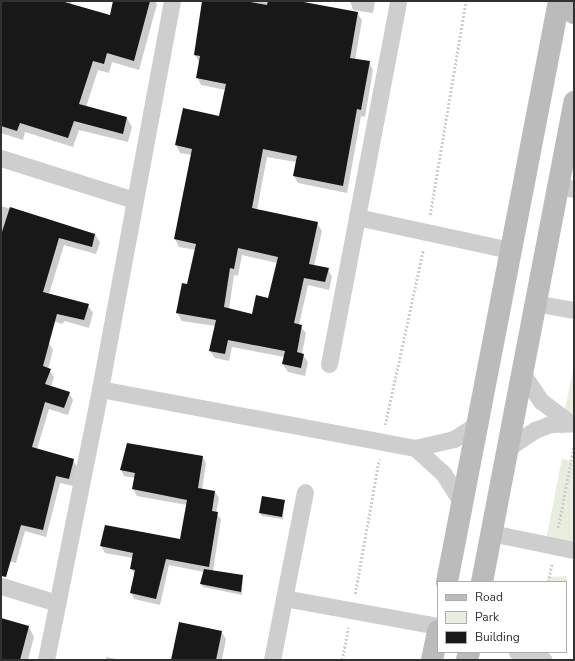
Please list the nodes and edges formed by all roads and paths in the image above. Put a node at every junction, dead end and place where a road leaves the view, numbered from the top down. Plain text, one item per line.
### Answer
1 (172, 1) edge
2 (398, 1) edge
3 (466, 1) edge
4 (559, 1) edge
5 (573, 1) edge
6 (574, 13) edge
7 (574, 102) edge
8 (1, 158) edge
9 (566, 188) edge
10 (134, 200) junction
11 (357, 217) junction
12 (427, 232) junction
13 (510, 250) junction
14 (534, 304) junction
15 (574, 310) edge
16 (329, 364) dead end
17 (522, 373) junction
18 (100, 388) junction
19 (571, 422) edge
20 (477, 424) junction
21 (382, 442) junction
22 (574, 445) edge
23 (415, 448) junction
24 (508, 448) junction
25 (305, 492) dead end
26 (462, 504) junction
27 (491, 532) junction
28 (555, 546) junction
29 (574, 550) edge
30 (447, 581) edge
31 (482, 581) edge
32 (548, 581) edge
33 (1, 586) edge
34 (284, 598) junction
35 (57, 603) junction
36 (352, 610) junction
37 (437, 626) edge
38 (437, 636) edge
39 (521, 654) edge
40 (46, 660) edge
41 (272, 660) edge
42 (342, 660) edge
43 (432, 660) edge
44 (506, 660) edge
45 (544, 660) edge

1 - 10 street
2 - 11 street
3 - 12 path
4 - 13 main road
5 - 6 main road
7 - 9 main road
8 - 10 street
9 - 14 main road
10 - 18 street
11 - 12 street
11 - 16 street
12 - 13 street
12 - 21 path
13 - 20 main road
14 - 15 street
14 - 17 main road
17 - 19 street
17 - 24 main road
18 - 21 street
18 - 35 street
19 - 24 street
20 - 23 street
20 - 26 main road
21 - 23 street
21 - 36 path
22 - 28 path
23 - 26 street
24 - 27 main road
25 - 34 street
26 - 30 main road
27 - 28 street
27 - 31 main road
28 - 29 street
28 - 32 path
33 - 35 street
34 - 36 street
34 - 41 street
35 - 40 street
36 - 37 street
36 - 42 path
38 - 43 main road
39 - 44 street
39 - 45 street

